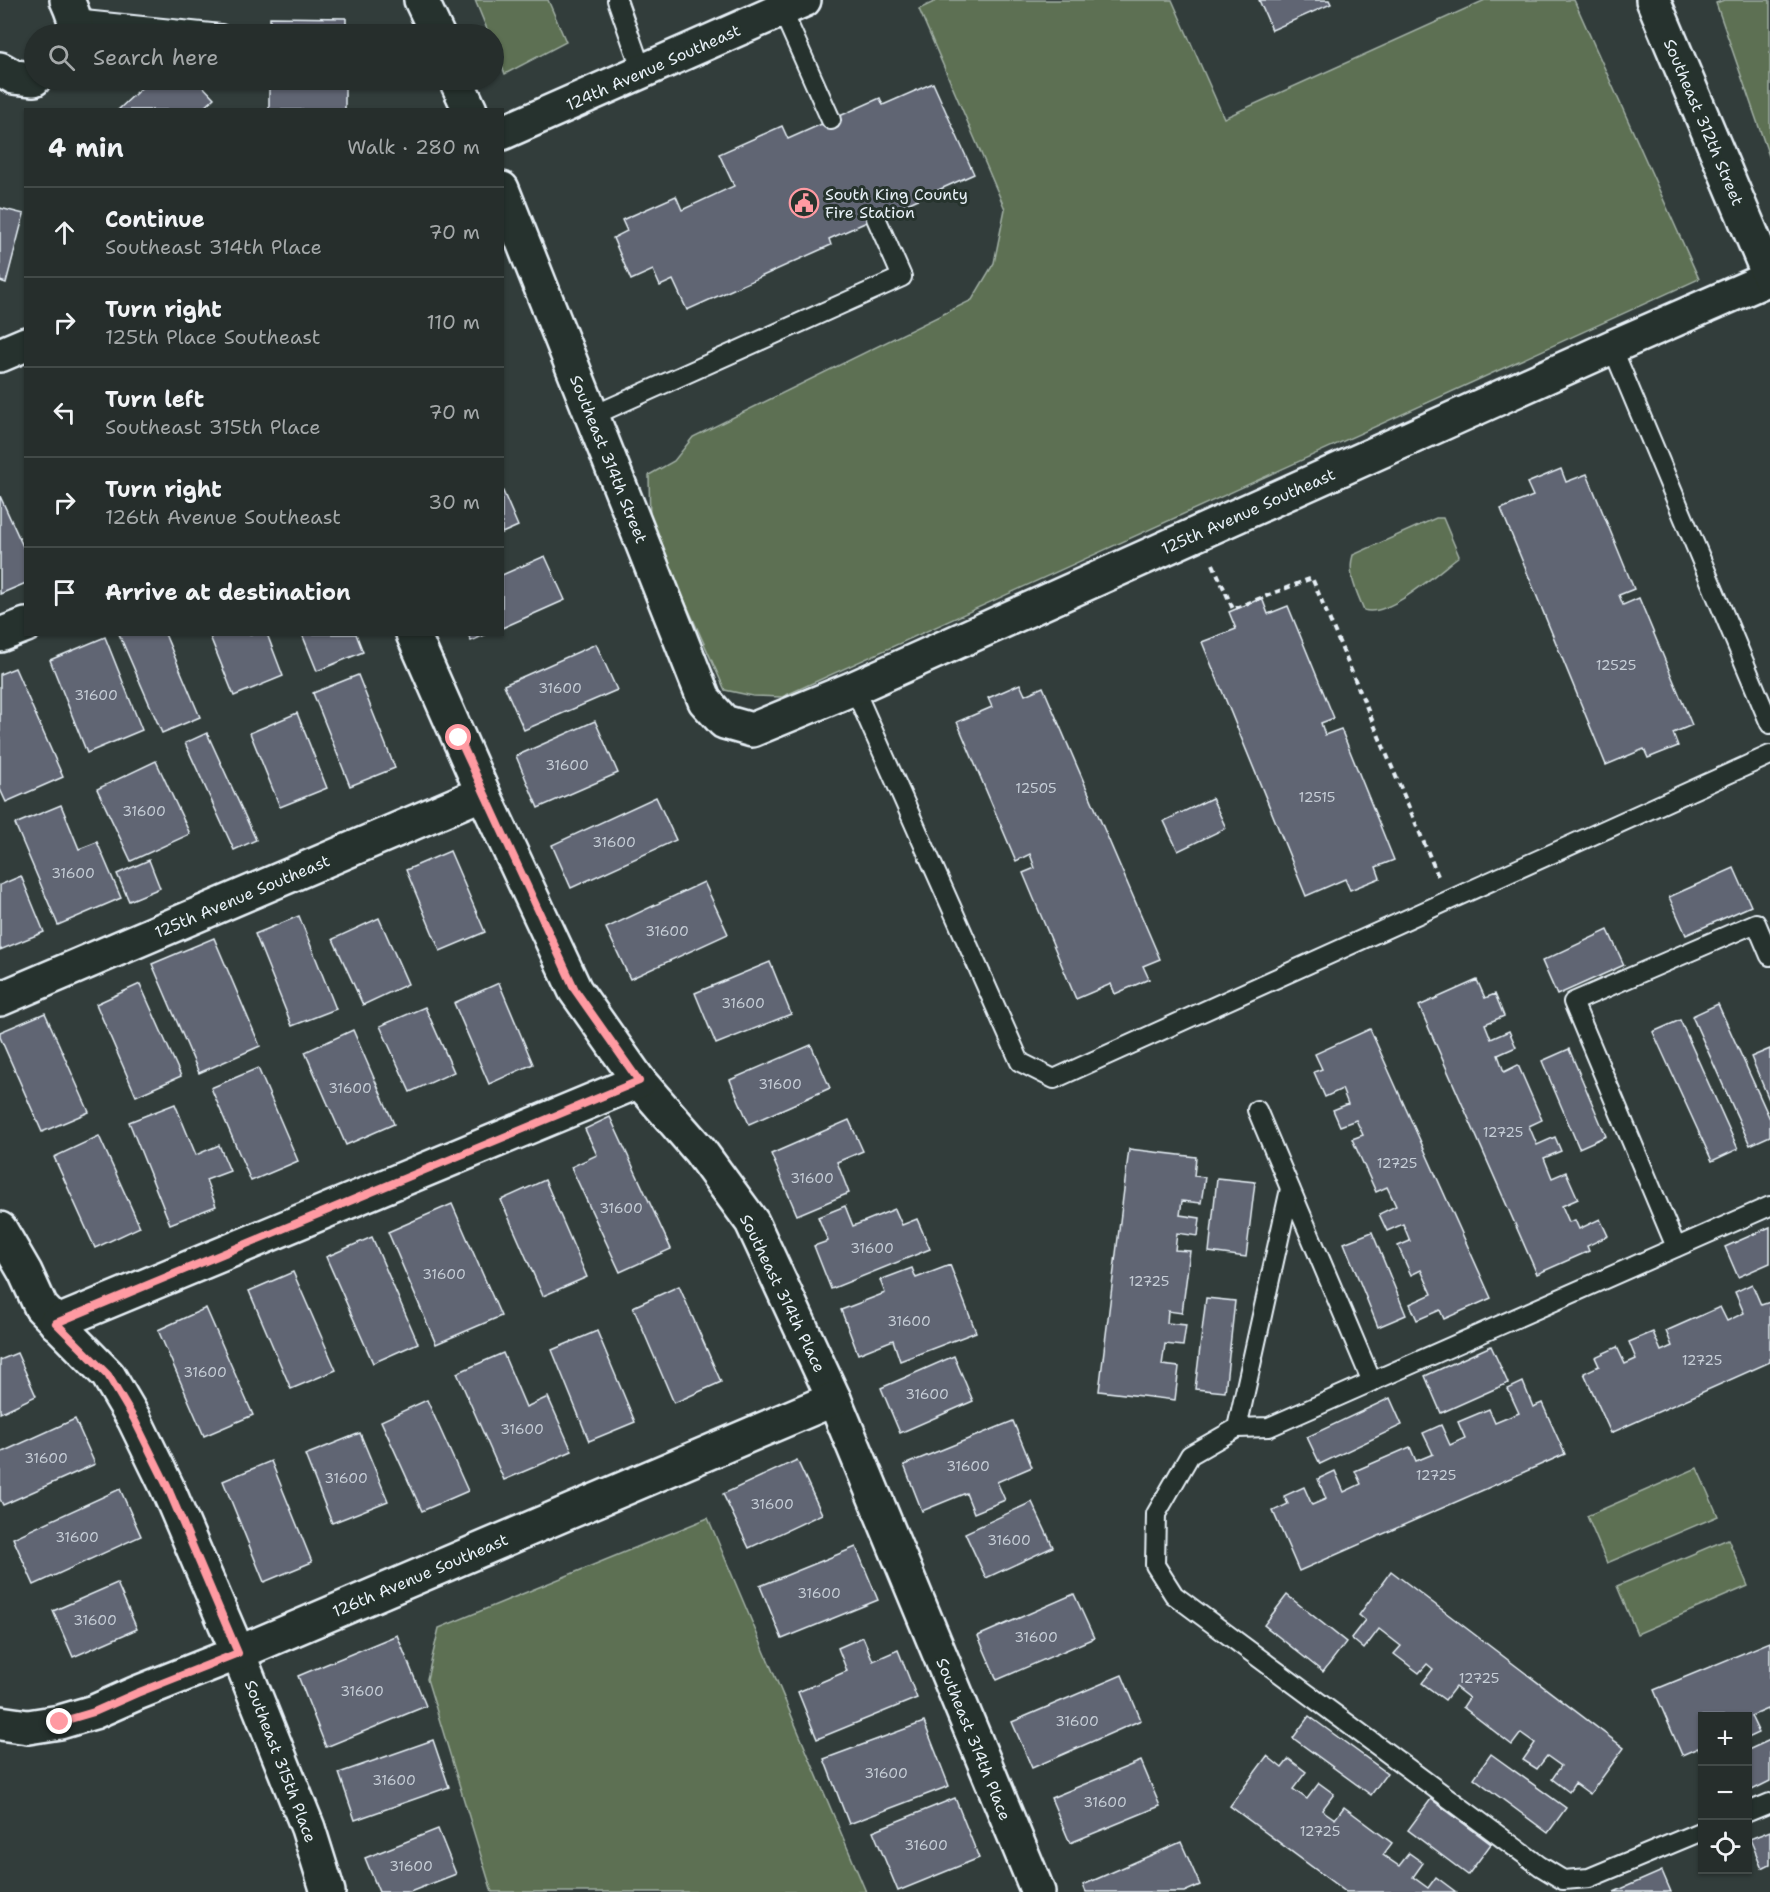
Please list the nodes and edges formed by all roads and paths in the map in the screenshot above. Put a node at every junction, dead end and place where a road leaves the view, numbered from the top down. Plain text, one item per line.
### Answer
1 (421, 0) edge
2 (617, 0) edge
3 (1653, 0) edge
4 (793, 5) edge
5 (72, 18) edge
6 (128, 24) edge
7 (432, 24) edge
8 (0, 69) edge
9 (642, 71) junction
10 (24, 78) edge
11 (461, 90) edge
12 (469, 108) edge
13 (831, 120) dead end
14 (504, 132) edge
15 (504, 194) edge
16 (876, 218) dead end
17 (1770, 278) edge
18 (24, 345) edge
19 (1612, 347) junction
20 (0, 355) edge
21 (592, 416) junction
22 (1200, 533) junction
23 (24, 626) edge
24 (0, 635) edge
25 (414, 636) edge
26 (854, 688) junction
27 (724, 722) joint
28 (1770, 724) edge
29 (1770, 755) edge
30 (483, 794) junction
31 (1449, 900) junction
32 (1770, 956) edge
33 (0, 999) edge
34 (639, 1081) junction
35 (1257, 1110) dead end
36 (1290, 1189) junction
37 (1770, 1206) edge
38 (0, 1229) edge
39 (1676, 1247) junction
40 (56, 1323) junction
41 (1372, 1382) junction
42 (834, 1399) junction
43 (1237, 1428) junction
44 (238, 1653) junction
45 (0, 1723) edge
46 (1770, 1803) edge
47 (1752, 1810) edge
48 (1698, 1833) edge
49 (328, 1892) edge
50 (1038, 1892) edge

1 - 7 street
2 - 9 lane
3 - 17 street, Southeast 312th Street
4 - 9 street, 124th Avenue Southeast
4 - 13 lane
5 - 6 lane
8 - 10 street
9 - 14 street, 124th Avenue Southeast
11 - 12 street
15 - 21 street, Southeast 314th Street
16 - 21 lane
17 - 19 street, 125th Avenue Southeast
18 - 20 street
19 - 22 street, 125th Avenue Southeast
19 - 28 lane
21 - 27 street, Southeast 314th Street
22 - 26 street, 125th Avenue Southeast
22 - 31 path
23 - 24 street
25 - 30 street, Southeast 314th Place
26 - 27 street, 125th Avenue Southeast
26 - 31 lane
29 - 31 lane
30 - 33 street, 125th Avenue Southeast
30 - 34 street, Southeast 314th Place
32 - 39 lane
34 - 40 street
34 - 42 street, Southeast 314th Place
35 - 36 lane
36 - 41 lane
36 - 43 lane
37 - 39 lane
38 - 40 street, Southeast 315th Place
39 - 41 lane
40 - 44 street, Southeast 315th Place
41 - 43 lane
42 - 44 street, 126th Avenue Southeast
42 - 50 street, Southeast 314th Place
43 - 48 lane
44 - 45 street, 126th Avenue Southeast
44 - 49 street, Southeast 315th Place
46 - 47 lane

